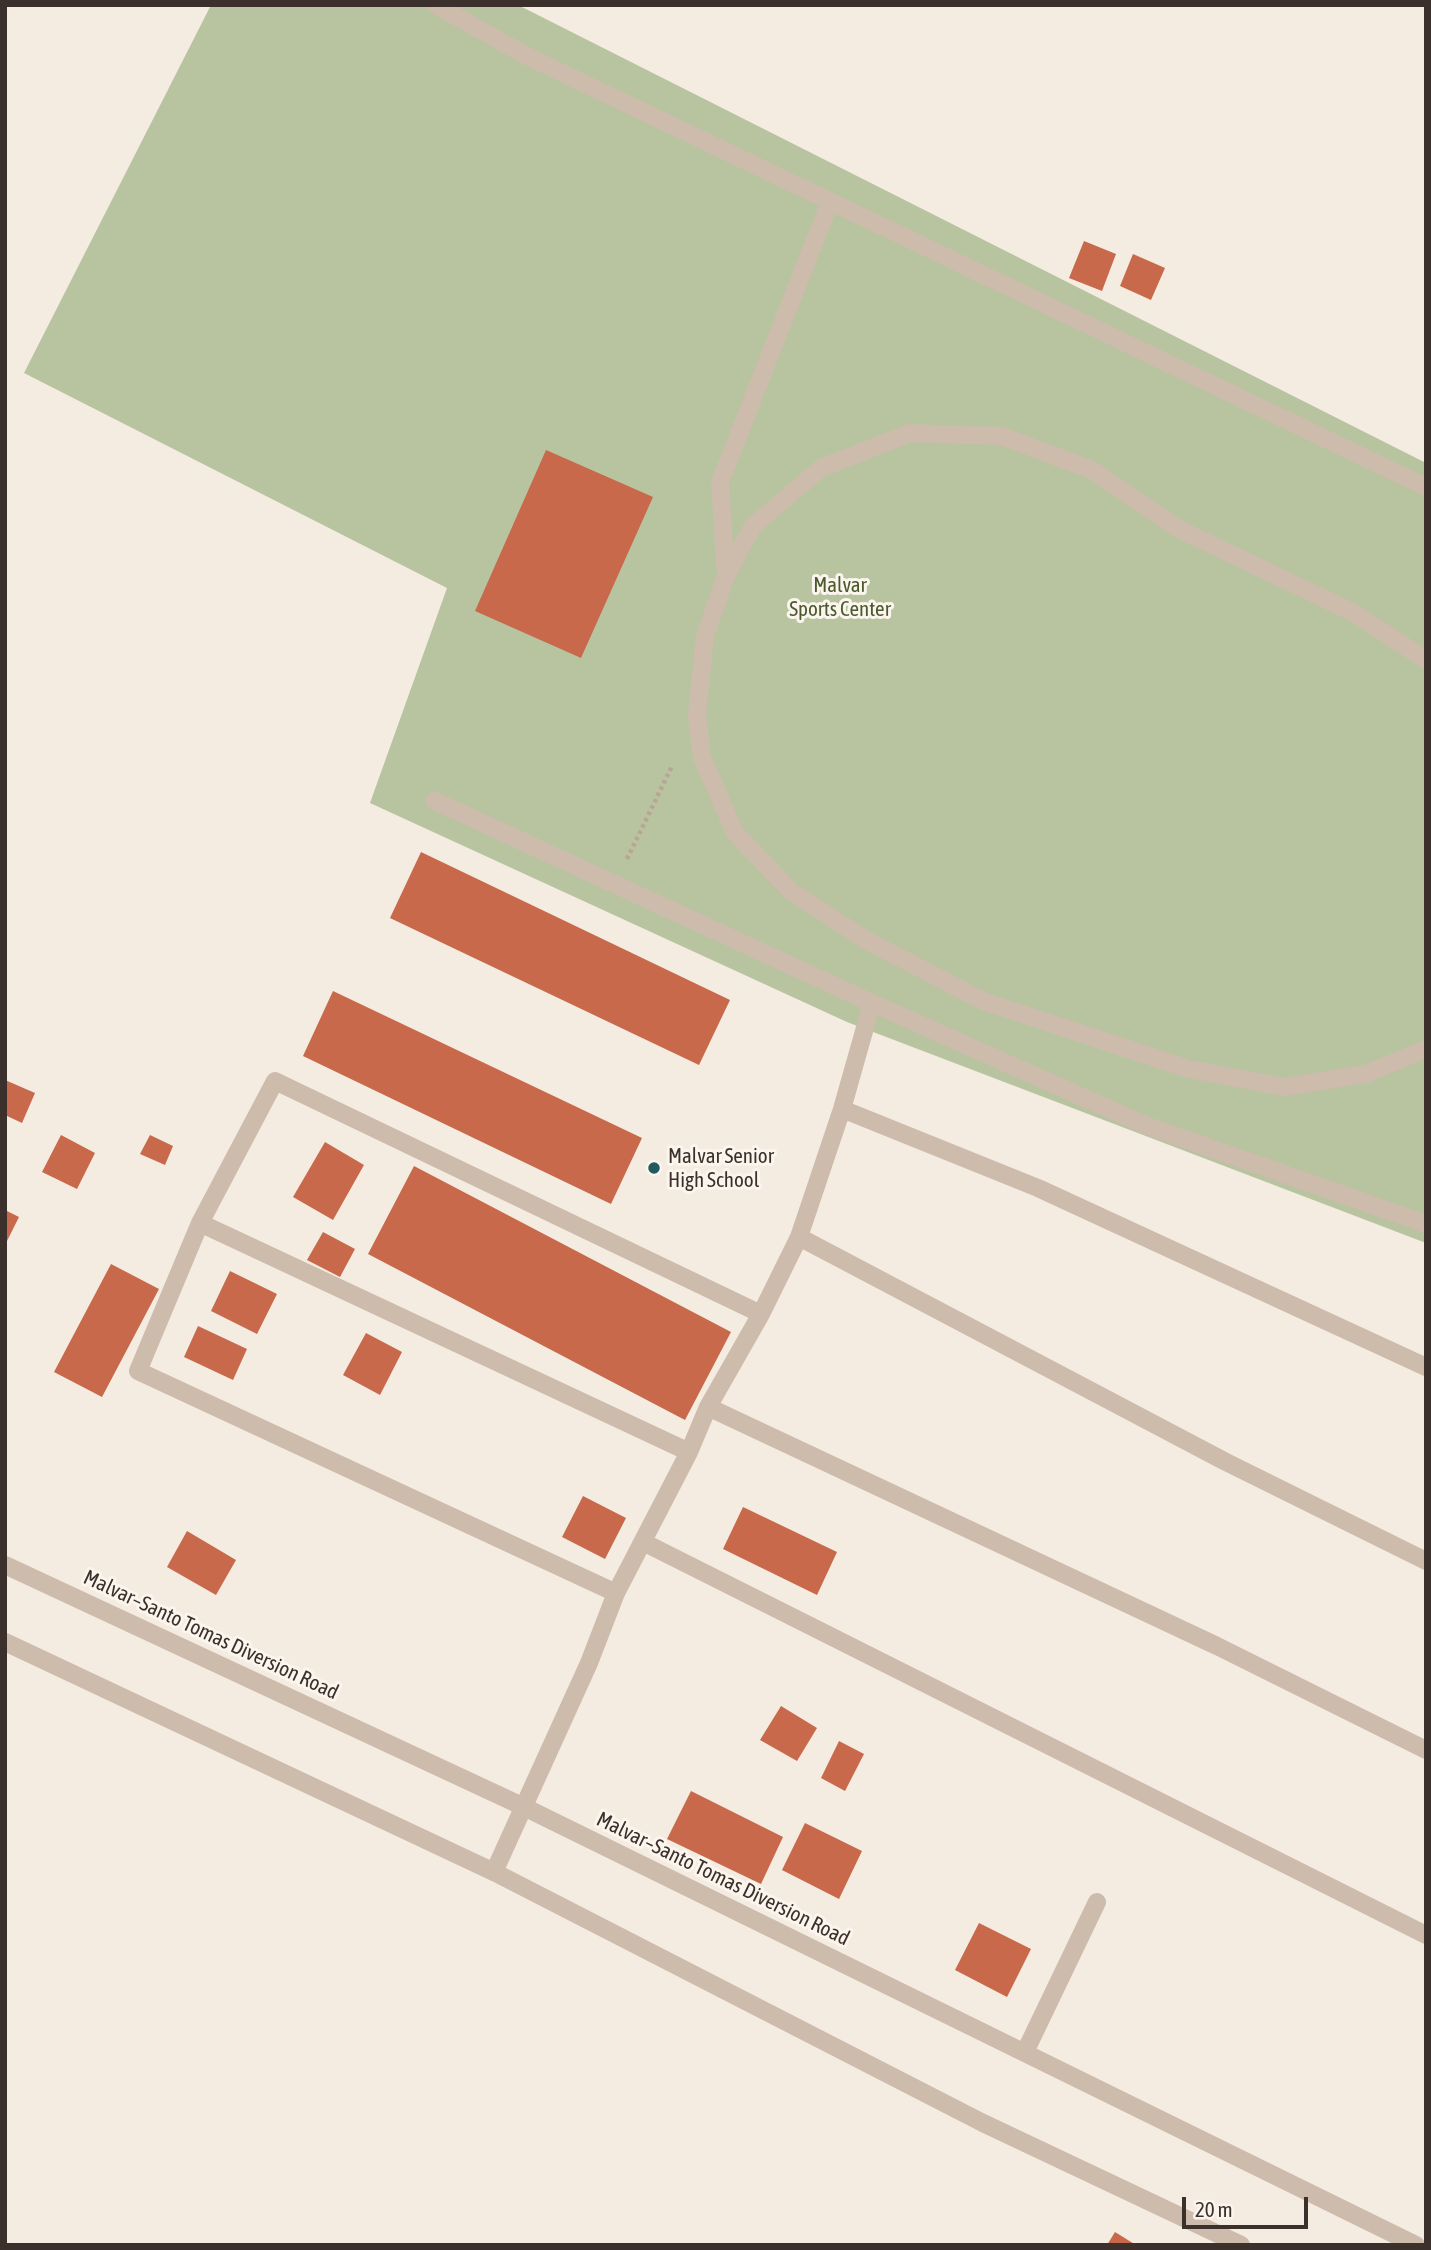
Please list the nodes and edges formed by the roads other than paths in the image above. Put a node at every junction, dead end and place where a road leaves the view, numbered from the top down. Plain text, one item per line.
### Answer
1 (436, 5) edge
2 (830, 202) junction
3 (1426, 487) edge
4 (726, 576) junction
5 (1426, 660) edge
6 (435, 801) dead end
7 (872, 1003) junction
8 (1426, 1049) edge
9 (842, 1109) junction
10 (201, 1223) junction
11 (1426, 1224) edge
12 (799, 1237) junction
13 (761, 1314) junction
14 (1426, 1367) edge
15 (708, 1407) junction
16 (688, 1452) junction
17 (643, 1542) junction
18 (1426, 1560) edge
19 (5, 1564) edge
20 (616, 1593) junction
21 (5, 1642) edge
22 (1426, 1750) edge
23 (523, 1806) junction
24 (494, 1872) junction
25 (1097, 1902) dead end
26 (1426, 1934) edge
27 (1025, 2052) junction
28 (1241, 2245) edge
29 (1416, 2245) edge

1 - 2 street
2 - 3 street
2 - 4 street
4 - 5 street
4 - 8 street
6 - 7 street
7 - 9 street
7 - 11 street
9 - 12 street
9 - 14 street
10 - 13 street
10 - 16 street
10 - 20 street
12 - 13 street
12 - 18 street
13 - 15 street
15 - 16 street
15 - 22 street
16 - 17 street
17 - 20 street
17 - 26 street
19 - 23 street, Malvar–Santo Tomas Diversion Road
20 - 23 street
21 - 24 street
23 - 24 street
23 - 27 street, Malvar–Santo Tomas Diversion Road
24 - 28 street
25 - 27 street
27 - 29 street, Malvar–Santo Tomas Diversion Road

